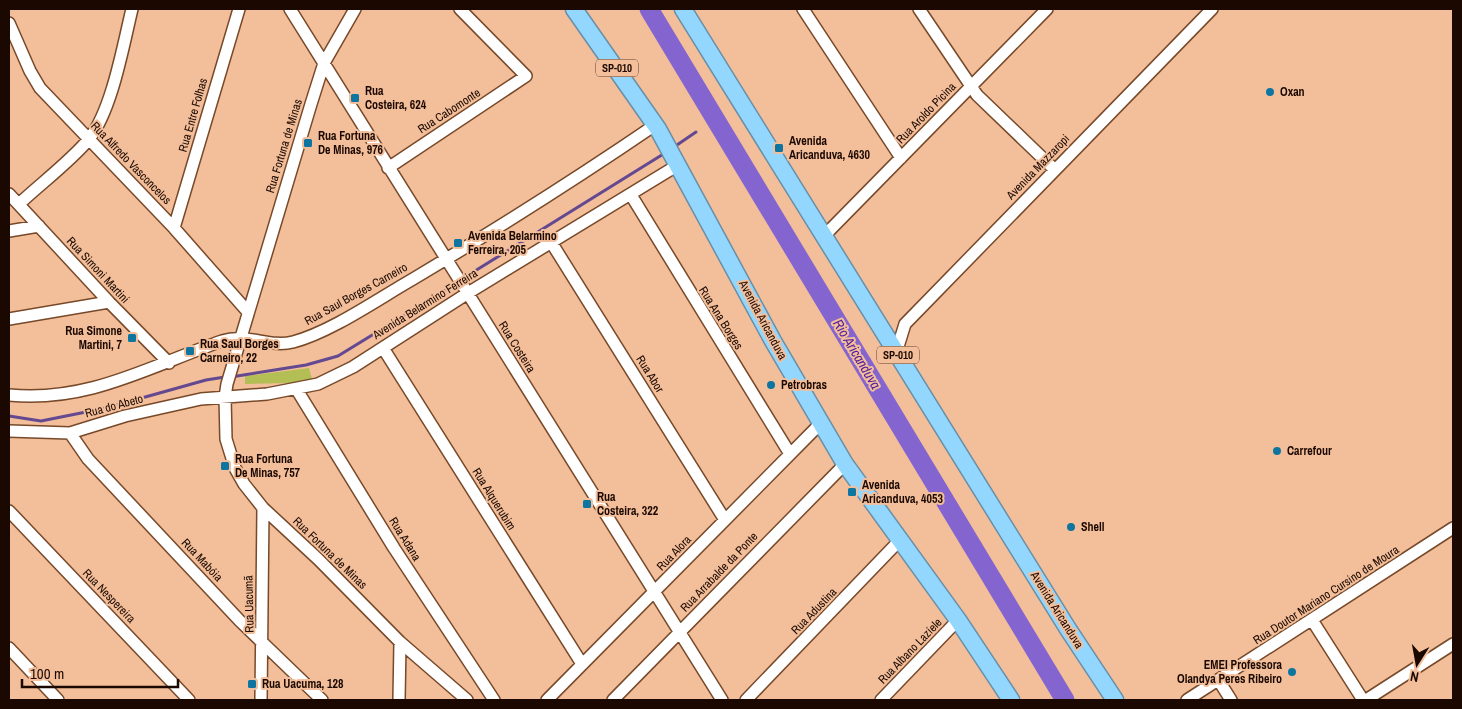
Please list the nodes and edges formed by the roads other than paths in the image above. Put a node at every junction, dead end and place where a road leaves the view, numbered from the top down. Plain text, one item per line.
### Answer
1 (132, 9) edge
2 (239, 9) edge
3 (290, 9) edge
4 (355, 9) edge
5 (460, 9) edge
6 (574, 9) edge
7 (683, 9) edge
8 (803, 9) edge
9 (919, 9) edge
10 (1047, 9) edge
11 (1212, 9) edge
12 (1035, 13) edge
13 (9, 23) edge
14 (324, 63) junction
15 (971, 86) junction
16 (657, 127) junction
17 (88, 139) junction
18 (900, 158) junction
19 (677, 162) junction
20 (388, 168) junction
21 (1055, 170) junction
22 (9, 194) edge
23 (631, 195) junction
24 (19, 204) junction
25 (39, 226) junction
26 (174, 228) junction
27 (9, 230) edge
28 (824, 236) junction
29 (551, 242) junction
30 (448, 263) junction
31 (465, 288) junction
32 (109, 302) junction
33 (248, 312) junction
34 (9, 319) edge
35 (242, 337) junction
36 (383, 348) junction
37 (896, 353) junction
38 (169, 363) junction
39 (298, 390) junction
40 (9, 395) edge
41 (225, 397) junction
42 (820, 424) junction
43 (9, 431) edge
44 (70, 433) junction
45 (790, 454) junction
46 (845, 464) junction
47 (263, 508) junction
48 (9, 511) edge
49 (724, 520) junction
50 (1453, 528) edge
51 (900, 540) junction
52 (654, 593) junction
53 (958, 620) junction
54 (1312, 620) junction
55 (678, 633) junction
56 (400, 642) junction
57 (263, 644) junction
58 (1453, 644) edge
59 (9, 648) edge
60 (582, 664) junction
61 (1219, 680) junction
62 (58, 700) edge
63 (189, 700) edge
64 (261, 700) edge
65 (322, 700) edge
66 (399, 700) edge
67 (467, 700) edge
68 (494, 700) edge
69 (547, 700) edge
70 (613, 700) edge
71 (722, 700) edge
72 (746, 700) edge
73 (881, 700) edge
74 (1009, 700) edge
75 (1115, 700) edge
76 (1187, 700) edge
77 (1231, 700) edge
78 (1364, 700) edge

1 - 17 street
2 - 26 street, Rua Entre Folhas
3 - 14 street, Rua Costeira
4 - 14 street, Rua Fortuna de Minas
5 - 20 street, Rua Cabomonte
6 - 16 highway, Avenida Aricanduva / SP-010
7 - 28 highway, Avenida Aricanduva / SP-010
8 - 18 street
9 - 15 street
10 - 12 street, Rua Aroldo Picina
11 - 21 street, Avenida Mazzaropi
12 - 15 street, Rua Aroldo Picina
13 - 17 street, Rua Alfredo Vasconcelos
14 - 20 street, Rua Costeira
14 - 33 street, Rua Fortuna de Minas
15 - 18 street, Rua Aroldo Picina
15 - 21 street
16 - 19 highway, Avenida Aricanduva / SP-010
16 - 30 street, Rua Saul Borges Carneiro
17 - 24 street
17 - 26 street, Rua Alfredo Vasconcelos
18 - 28 street, Rua Aroldo Picina
19 - 23 street, Avenida Belarmino Ferreira
19 - 42 highway, Avenida Aricanduva / SP-010
20 - 30 street, Rua Costeira
21 - 37 street, Avenida Mazzaropi
22 - 24 street, Rua Simoni Martini
23 - 29 street, Avenida Belarmino Ferreira
23 - 45 street, Rua Ana Borges
24 - 25 street, Rua Simoni Martini
25 - 27 street
25 - 32 street, Rua Simoni Martini
26 - 33 street, Rua Alfredo Vasconcelos
28 - 37 highway, Avenida Aricanduva / SP-010
29 - 31 street, Avenida Belarmino Ferreira
29 - 49 street, Rua Abor
30 - 31 street, Rua Costeira
30 - 35 street, Rua Saul Borges Carneiro
31 - 36 street, Avenida Belarmino Ferreira
31 - 52 street, Rua Costeira
32 - 34 street
32 - 38 street, Rua Simoni Martini
33 - 35 street, Rua Fortuna de Minas
35 - 38 street, Rua Saul Borges Carneiro
35 - 41 street, Rua Fortuna de Minas
36 - 39 street, Avenida Belarmino Ferreira
36 - 60 street, Rua Alquerubim
37 - 75 highway, Avenida Aricanduva / SP-010
38 - 40 street, Rua Saul Borges Carneiro
39 - 41 street, Avenida Belarmino Ferreira
39 - 68 street, Rua Adana
41 - 44 street, Rua do Abeto
41 - 47 street, Rua Fortuna de Minas
42 - 45 street, Rua Alora
42 - 46 highway, Avenida Aricanduva / SP-010
43 - 44 street, Rua do Abeto
44 - 57 street, Rua Mabóia
45 - 49 street, Rua Alora
46 - 51 highway, Avenida Aricanduva / SP-010
46 - 55 street, Rua Arrabalde da Ponte
47 - 56 street, Rua Fortuna de Minas
47 - 57 street, Rua Uacumã
48 - 63 street, Rua Nespereira
49 - 52 street, Rua Alora
50 - 54 street, Rua Doutor Mariano Cursino de Moura
51 - 53 highway, Avenida Aricanduva / SP-010
51 - 72 street, Rua Adustina
52 - 55 street, Rua Costeira
52 - 60 street, Rua Alora
53 - 73 street, Rua Albano Lazíele
53 - 74 highway, Avenida Aricanduva / SP-010
54 - 61 street, Rua Doutor Mariano Cursino de Moura
54 - 78 street
55 - 70 street, Rua Arrabalde da Ponte
55 - 71 street, Rua Costeira
56 - 66 street
56 - 67 street, Rua Fortuna de Minas
57 - 64 street, Rua Uacumã
57 - 65 street, Rua Mabóia
58 - 78 street
59 - 62 street
60 - 69 street, Rua Alora
61 - 76 street, Rua Doutor Mariano Cursino de Moura
61 - 77 street

